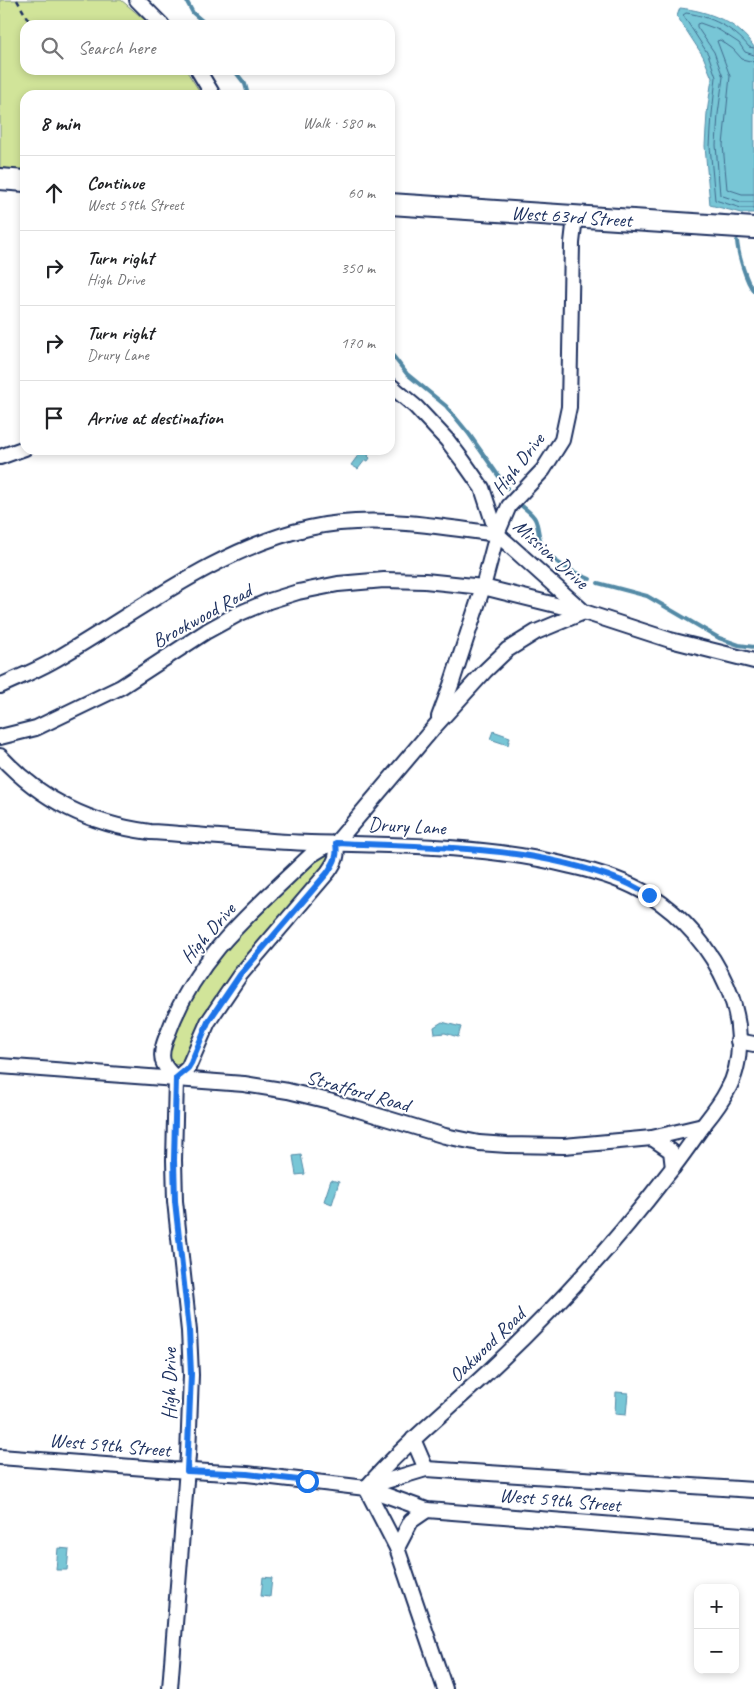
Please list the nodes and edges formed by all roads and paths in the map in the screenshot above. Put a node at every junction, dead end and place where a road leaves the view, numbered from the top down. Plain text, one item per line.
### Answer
1 (17, 0) edge
2 (138, 0) edge
3 (28, 20) edge
4 (157, 20) edge
5 (201, 75) edge
6 (210, 90) edge
7 (0, 179) edge
8 (20, 181) edge
9 (395, 204) edge
10 (575, 217) junction
11 (754, 228) edge
12 (395, 389) edge
13 (20, 450) edge
14 (0, 456) edge
15 (497, 534) junction
16 (483, 587) junction
17 (584, 612) junction
18 (754, 661) edge
19 (0, 686) edge
20 (436, 725) junction
21 (0, 736) edge
22 (0, 756) edge
23 (336, 843) junction
24 (738, 1042) junction
25 (754, 1044) edge
26 (0, 1066) edge
27 (176, 1078) junction
28 (703, 1126) junction
29 (652, 1138) junction
30 (673, 1168) junction
31 (413, 1439) junction
32 (0, 1457) edge
33 (426, 1469) junction
34 (187, 1471) junction
35 (366, 1488) junction
36 (754, 1490) edge
37 (427, 1510) junction
38 (754, 1536) edge
39 (397, 1548) junction
40 (170, 1689) edge
41 (445, 1689) edge

1 - 3 path
2 - 4 street
5 - 6 street
7 - 8 main road
9 - 10 main road, West 63rd Street
10 - 11 main road, West 63rd Street
10 - 15 street, High Drive
12 - 15 street, Mission Drive
13 - 14 street
15 - 16 street, High Drive
15 - 17 street, Mission Drive
15 - 19 street, Brookwood Road
16 - 17 street, Brookwood Road
16 - 20 street, High Drive
16 - 21 street, Brookwood Road
17 - 18 street, Mission Drive
17 - 20 street, High Drive
20 - 23 street, High Drive
22 - 23 street, Drury Lane
23 - 24 street, Drury Lane
23 - 27 street
23 - 27 street, High Drive
24 - 25 street
24 - 28 street, Oakwood Road
26 - 27 street, Stratford Road
27 - 29 street, Stratford Road
27 - 34 street, High Drive
28 - 29 street, Stratford Road
28 - 30 street, Oakwood Road
29 - 30 street
30 - 31 street, Oakwood Road
31 - 33 street
31 - 35 street, Oakwood Road
32 - 34 street, West 59th Street
33 - 35 street, West 59th Street
33 - 36 street, West 59th Street
34 - 35 street, West 59th Street
34 - 40 street, High Drive
35 - 37 street, West 59th Street
35 - 39 street
37 - 38 street, West 59th Street
37 - 39 street
39 - 41 street

